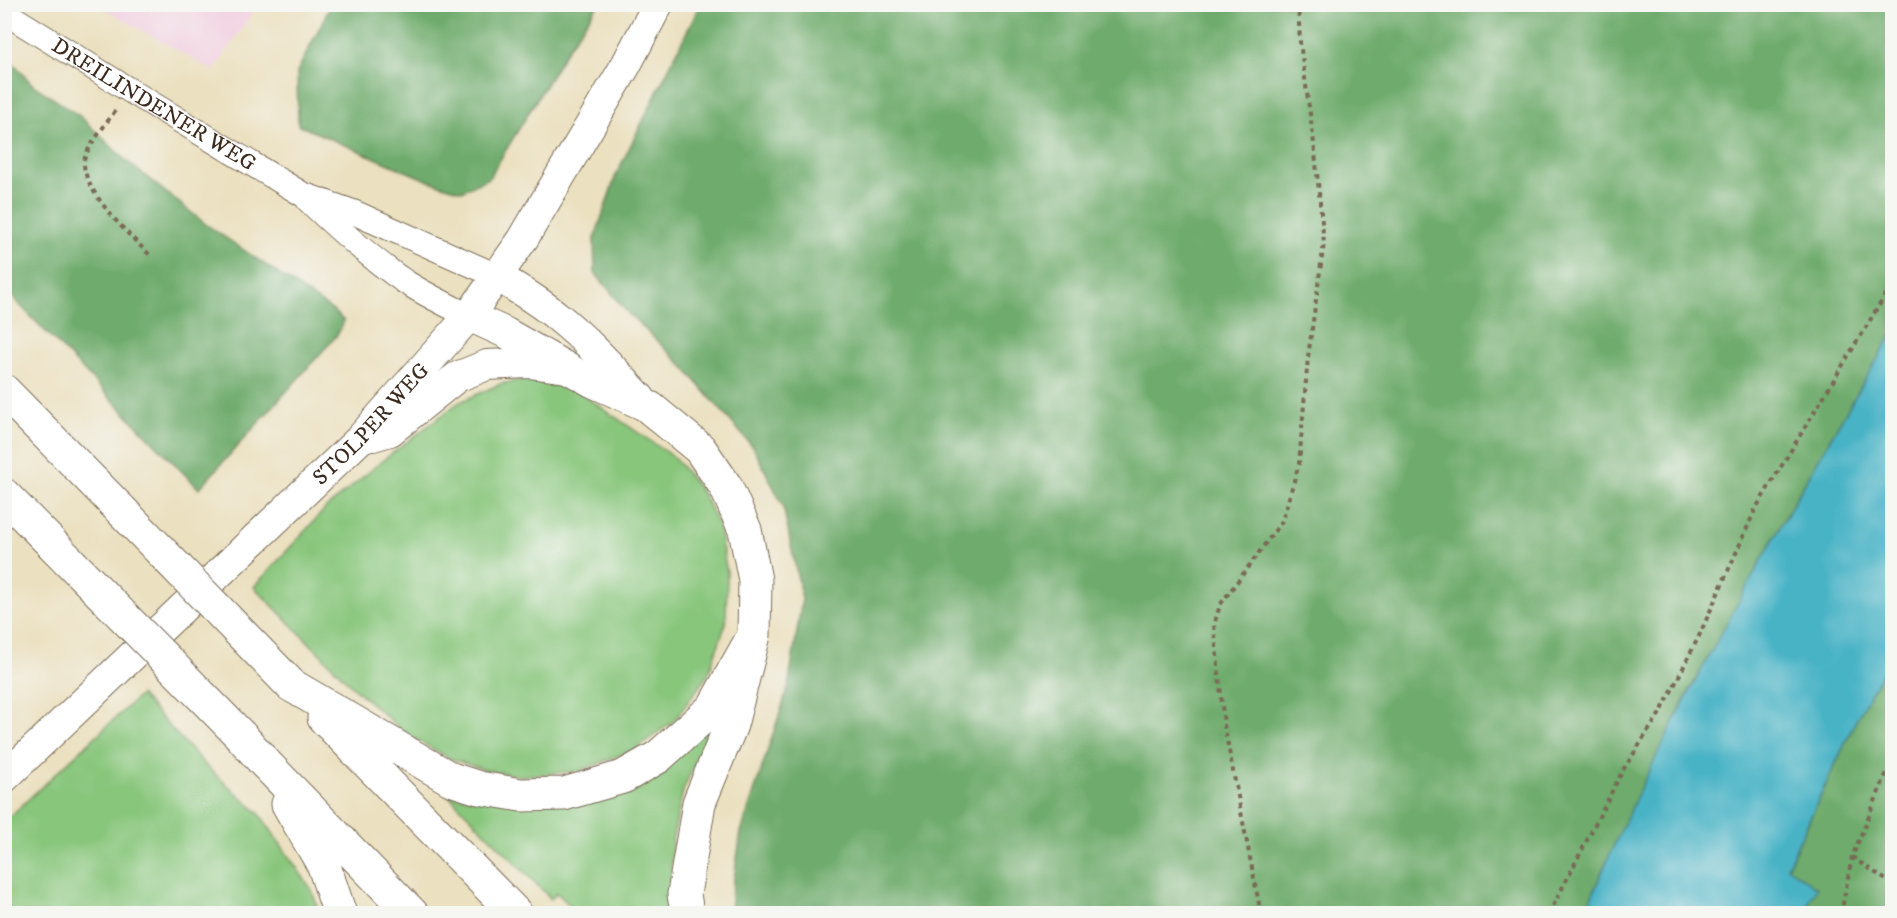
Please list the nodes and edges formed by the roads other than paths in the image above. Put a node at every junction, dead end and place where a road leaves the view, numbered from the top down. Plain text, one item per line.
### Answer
1 (658, 4) edge
2 (4, 12) edge
3 (302, 194) junction
4 (497, 276) junction
5 (469, 316) junction
6 (567, 368) junction
7 (4, 391) edge
8 (650, 408) junction
9 (359, 440) junction
10 (4, 495) edge
11 (754, 635) junction
12 (291, 685) junction
13 (265, 763) junction
14 (4, 778) edge
15 (340, 914) edge
16 (412, 914) edge
17 (516, 914) edge
18 (687, 914) edge

1 - 4 street, STOLPER WEG
2 - 3 street, DREILINDENER WEG
3 - 4 street, DREILINDENER WEG
3 - 5 street, DREILINDENER WEG
4 - 5 street, STOLPER WEG
4 - 8 street
5 - 6 street
5 - 9 street, STOLPER WEG
6 - 8 street
6 - 9 street
7 - 12 highway, bridge
8 - 11 highway
9 - 14 street, STOLPER WEG
10 - 13 highway, bridge
11 - 12 highway
11 - 18 highway
12 - 17 highway
13 - 15 highway
13 - 16 highway

